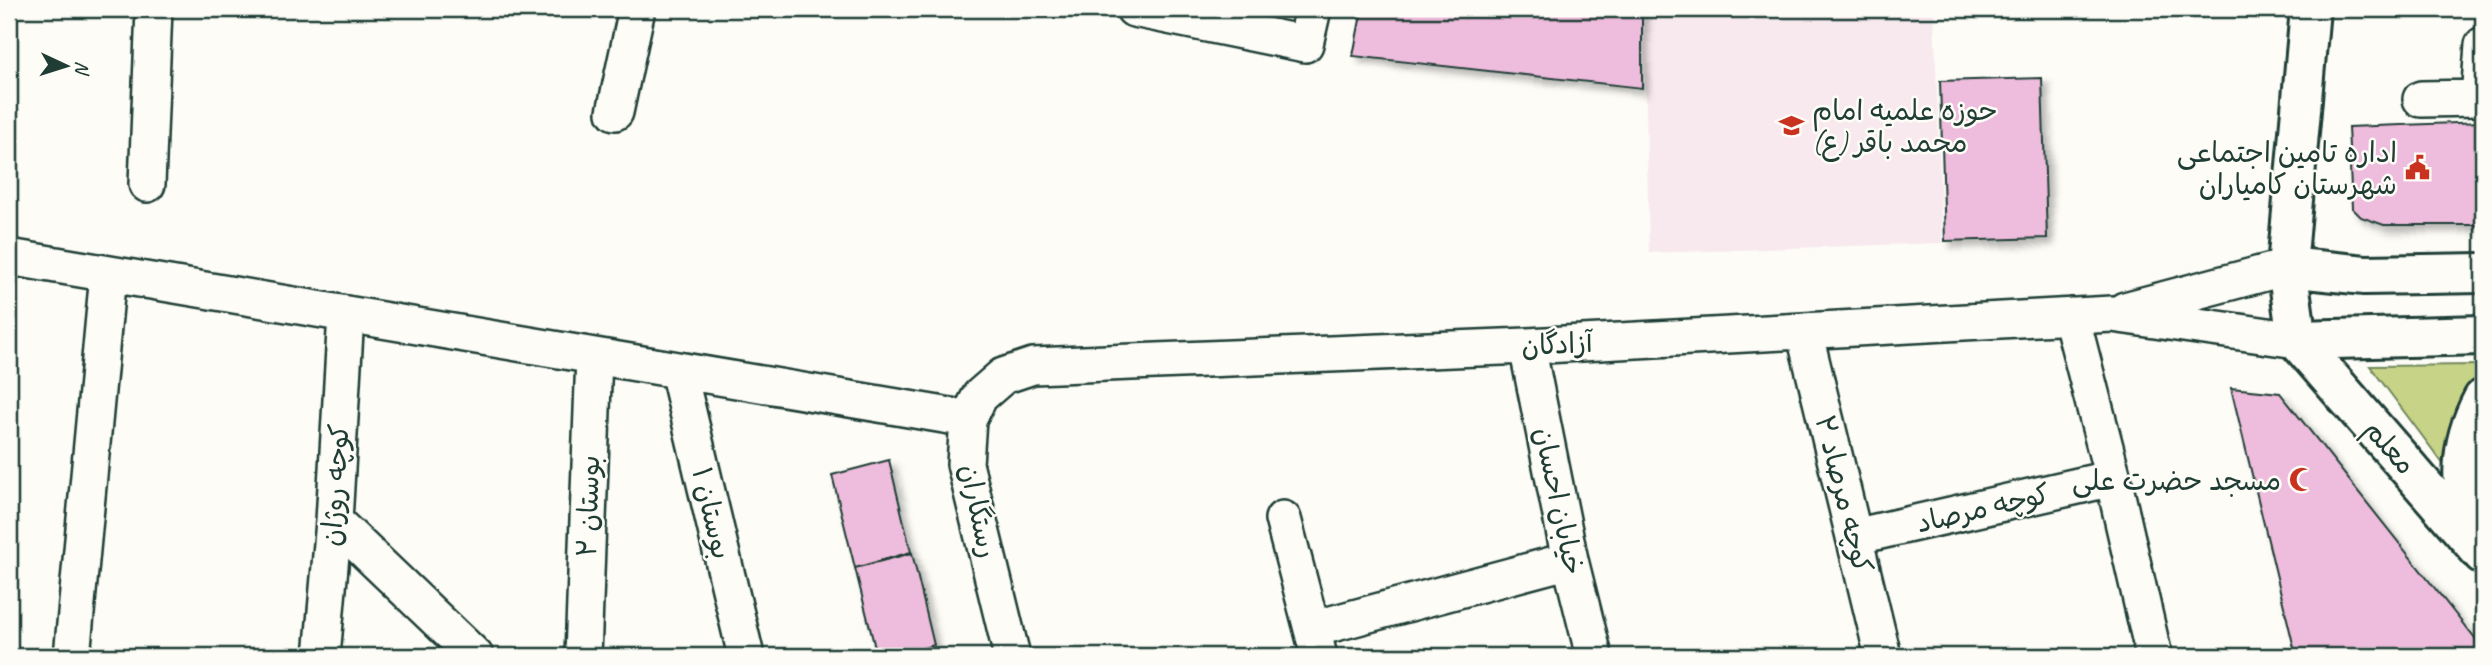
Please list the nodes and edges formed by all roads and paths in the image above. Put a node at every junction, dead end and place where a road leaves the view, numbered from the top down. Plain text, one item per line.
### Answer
1 (154, 9) edge
2 (637, 9) edge
3 (1134, 9) edge
4 (1313, 9) edge
5 (2310, 9) edge
6 (2483, 45) edge
7 (2421, 99) dead end
8 (615, 112) dead end
9 (147, 184) dead end
10 (9, 257) edge
11 (2287, 267) junction
12 (2483, 272) edge
13 (108, 274) junction
14 (346, 314) junction
15 (2112, 314) junction
16 (2071, 316) junction
17 (1804, 331) junction
18 (2483, 335) edge
19 (2297, 340) junction
20 (1527, 346) junction
21 (594, 356) junction
22 (678, 370) junction
23 (1003, 376) joint
24 (2483, 399) edge
25 (968, 419) junction
26 (2113, 478) junction
27 (1283, 519) dead end
28 (334, 521) junction
29 (1854, 537) junction
30 (2478, 548) edge
31 (1570, 559) junction
32 (1316, 643) edge
33 (72, 656) edge
34 (322, 656) edge
35 (475, 656) edge
36 (583, 656) edge
37 (746, 656) edge
38 (1012, 656) edge
39 (1594, 656) edge
40 (1883, 656) edge
41 (2154, 656) edge

1 - 9 street
2 - 8 street
3 - 4 street
5 - 11 street
6 - 7 street
10 - 13 street
11 - 12 street
11 - 15 street
11 - 19 street
13 - 14 street
13 - 33 street
14 - 21 street
14 - 28 street, کوچه روژان
15 - 16 street, آزادگان
15 - 19 street
16 - 17 street, آزادگان
16 - 26 street
17 - 20 street, آزادگان
17 - 29 street, کوچه مرصاد ۲
18 - 19 street
19 - 30 street, معلم
20 - 23 street, آزادگان
20 - 31 street, خیابان احسان
21 - 22 street
21 - 36 street, بوستان ۲
22 - 25 street
22 - 37 street, بوستان ۱
23 - 25 street, رستگاران
24 - 30 street
25 - 38 street, رستگاران
26 - 29 street, کوچه مرصاد
26 - 41 street
27 - 32 street
28 - 34 street, کوچه روژان
28 - 35 street
29 - 40 street, کوچه مرصاد ۲
31 - 32 street
31 - 39 street, خیابان احسان

